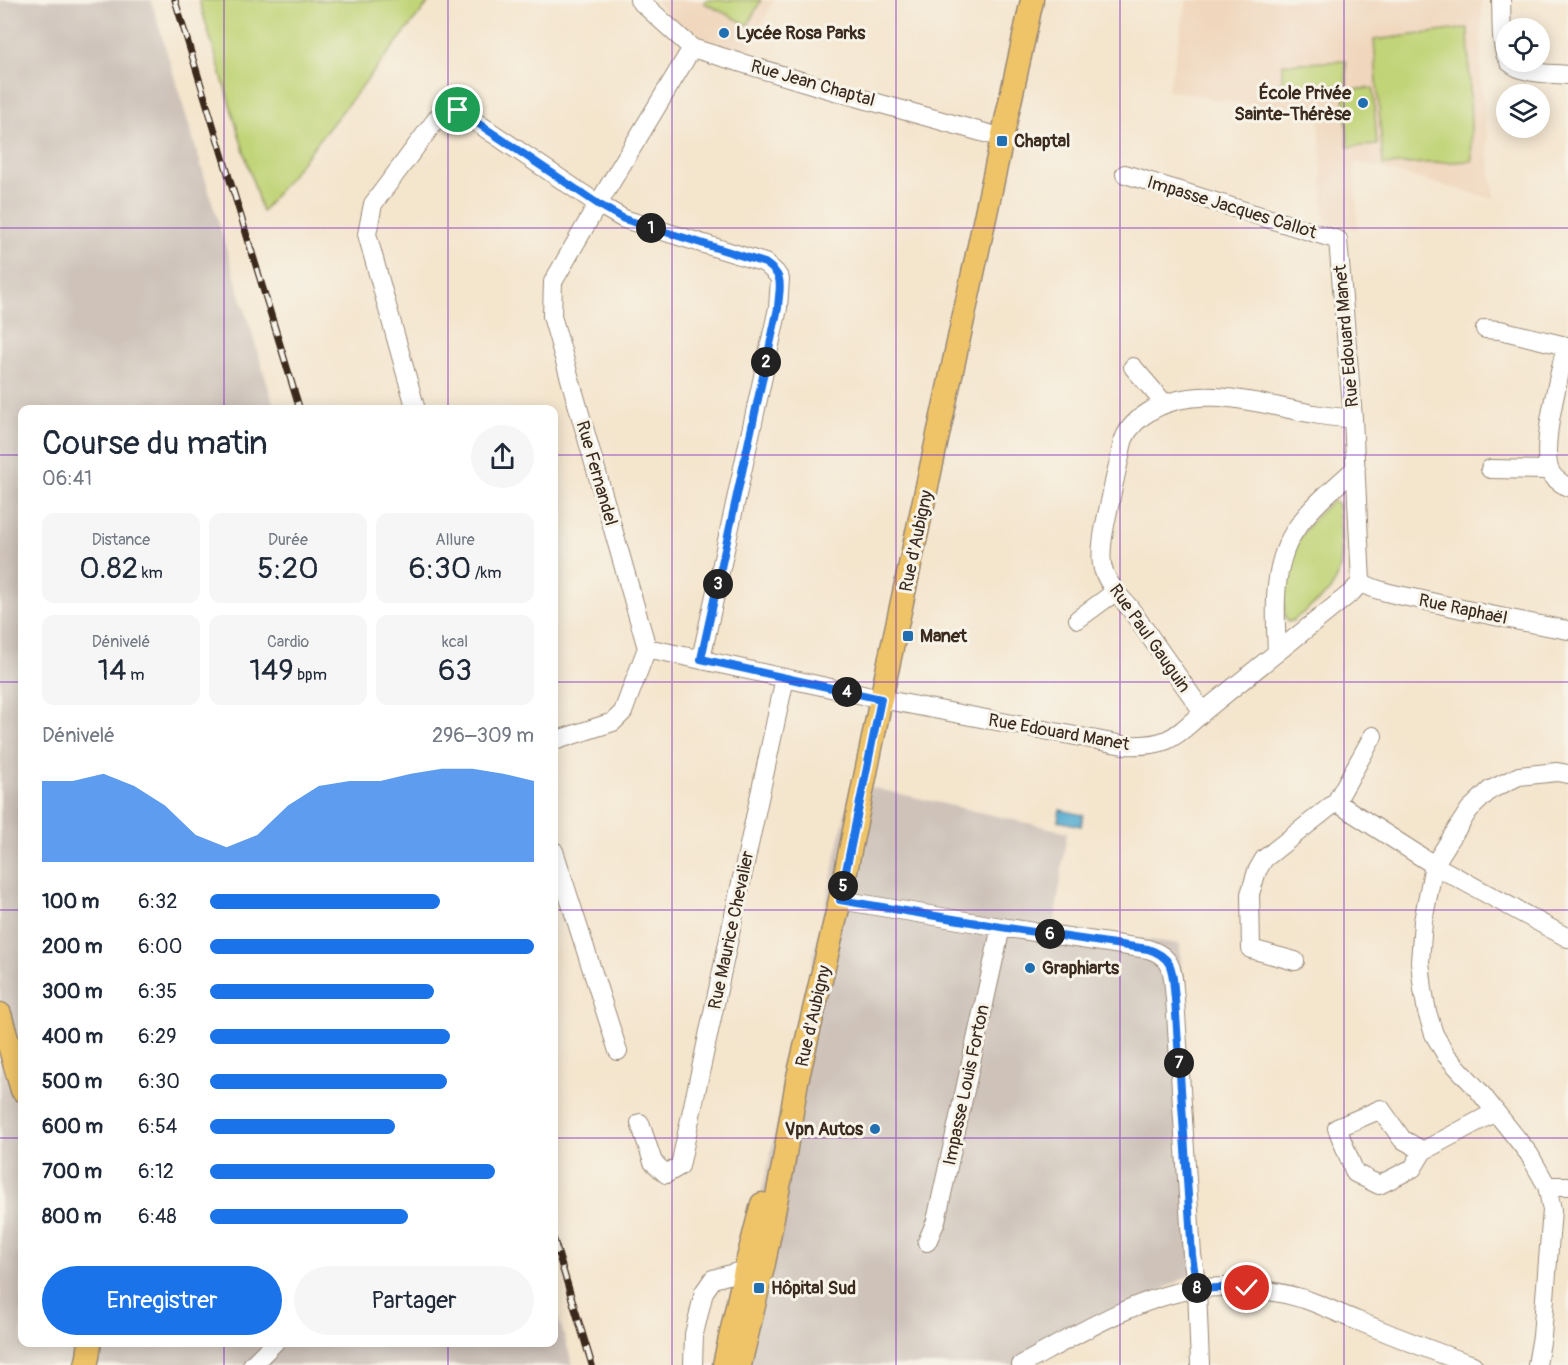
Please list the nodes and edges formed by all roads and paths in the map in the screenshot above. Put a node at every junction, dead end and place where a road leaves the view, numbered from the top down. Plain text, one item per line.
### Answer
1 (639, 0) edge
2 (1032, 0) edge
3 (1501, 0) edge
4 (1502, 18) edge
5 (692, 48) junction
6 (1529, 72) edge
7 (1568, 75) edge
8 (1003, 138) junction
9 (1125, 174) dead end
10 (598, 204) junction
11 (1338, 240) joint
12 (1485, 329) dead end
13 (1133, 367) dead end
14 (1164, 403) junction
15 (415, 405) edge
16 (1353, 417) junction
17 (1356, 468) junction
18 (1490, 469) dead end
19 (1549, 470) junction
20 (1568, 487) edge
21 (1361, 582) junction
22 (1115, 592) junction
23 (1078, 619) dead end
24 (1568, 630) edge
25 (647, 648) junction
26 (1277, 651) junction
27 (701, 659) junction
28 (785, 678) junction
29 (881, 699) junction
30 (1203, 712) junction
31 (1373, 736) dead end
32 (558, 740) edge
33 (1568, 774) edge
34 (1336, 802) junction
35 (558, 864) edge
36 (1434, 865) junction
37 (840, 900) junction
38 (1001, 927) junction
39 (1568, 938) edge
40 (1295, 961) dead end
41 (0, 1014) edge
42 (618, 1051) dead end
43 (18, 1076) edge
44 (797, 1082) junction
45 (1495, 1112) junction
46 (640, 1123) dead end
47 (1423, 1151) junction
48 (1547, 1186) junction
49 (1568, 1186) edge
50 (927, 1242) dead end
51 (745, 1270) junction
52 (1197, 1289) junction
53 (89, 1347) edge
54 (100, 1347) edge
55 (269, 1347) edge
56 (86, 1365) edge
57 (104, 1365) edge
58 (252, 1365) edge
59 (693, 1365) edge
60 (724, 1365) edge
61 (740, 1365) edge
62 (1021, 1365) edge
63 (1200, 1365) edge
64 (1473, 1365) edge
65 (1537, 1365) edge

1 - 5 street, Rue Jean Chaptal
2 - 8 main road, Rue d'Aubigny
3 - 4 street
5 - 8 street, Rue Jean Chaptal
5 - 10 street, Rue Fernandel
6 - 7 street
8 - 29 main road, Rue d'Aubigny
9 - 11 street, Impasse Jacques Callot
10 - 15 street
10 - 25 street, Rue Fernandel
10 - 27 street
11 - 16 street, Rue Edouard Manet
12 - 19 street
13 - 14 street
14 - 16 street, Rue Paul Gauguin
14 - 22 street, Rue Paul Gauguin
16 - 17 street, Rue Edouard Manet
17 - 21 street, Rue Edouard Manet
17 - 26 street
18 - 19 street
19 - 20 street
21 - 24 street, Rue Raphaël
21 - 26 street, Rue Edouard Manet
22 - 23 street
22 - 30 street, Rue Paul Gauguin
25 - 27 street, Rue Edouard Manet
25 - 32 street
26 - 30 street, Rue Edouard Manet
27 - 28 street, Rue Edouard Manet
28 - 29 street, Rue Edouard Manet
28 - 46 street, Rue Maurice Chevalier
29 - 30 street, Rue Edouard Manet
29 - 37 main road, Rue d'Aubigny
31 - 34 street
33 - 36 street
34 - 36 street
34 - 40 street
35 - 42 street
36 - 39 street
36 - 45 street
37 - 38 street
37 - 44 main road, Rue d'Aubigny
38 - 50 street, Impasse Louis Forton
38 - 52 street
41 - 43 main road
44 - 51 main road, Rue d'Aubigny
44 - 61 main road, Rue d'Aubigny
45 - 47 street
45 - 48 street
47 - 47 street
48 - 49 street
48 - 65 street
51 - 59 street
51 - 60 main road, Rue d'Aubigny
52 - 62 street
52 - 63 street
52 - 64 street
53 - 56 main road
54 - 57 main road
55 - 58 street

